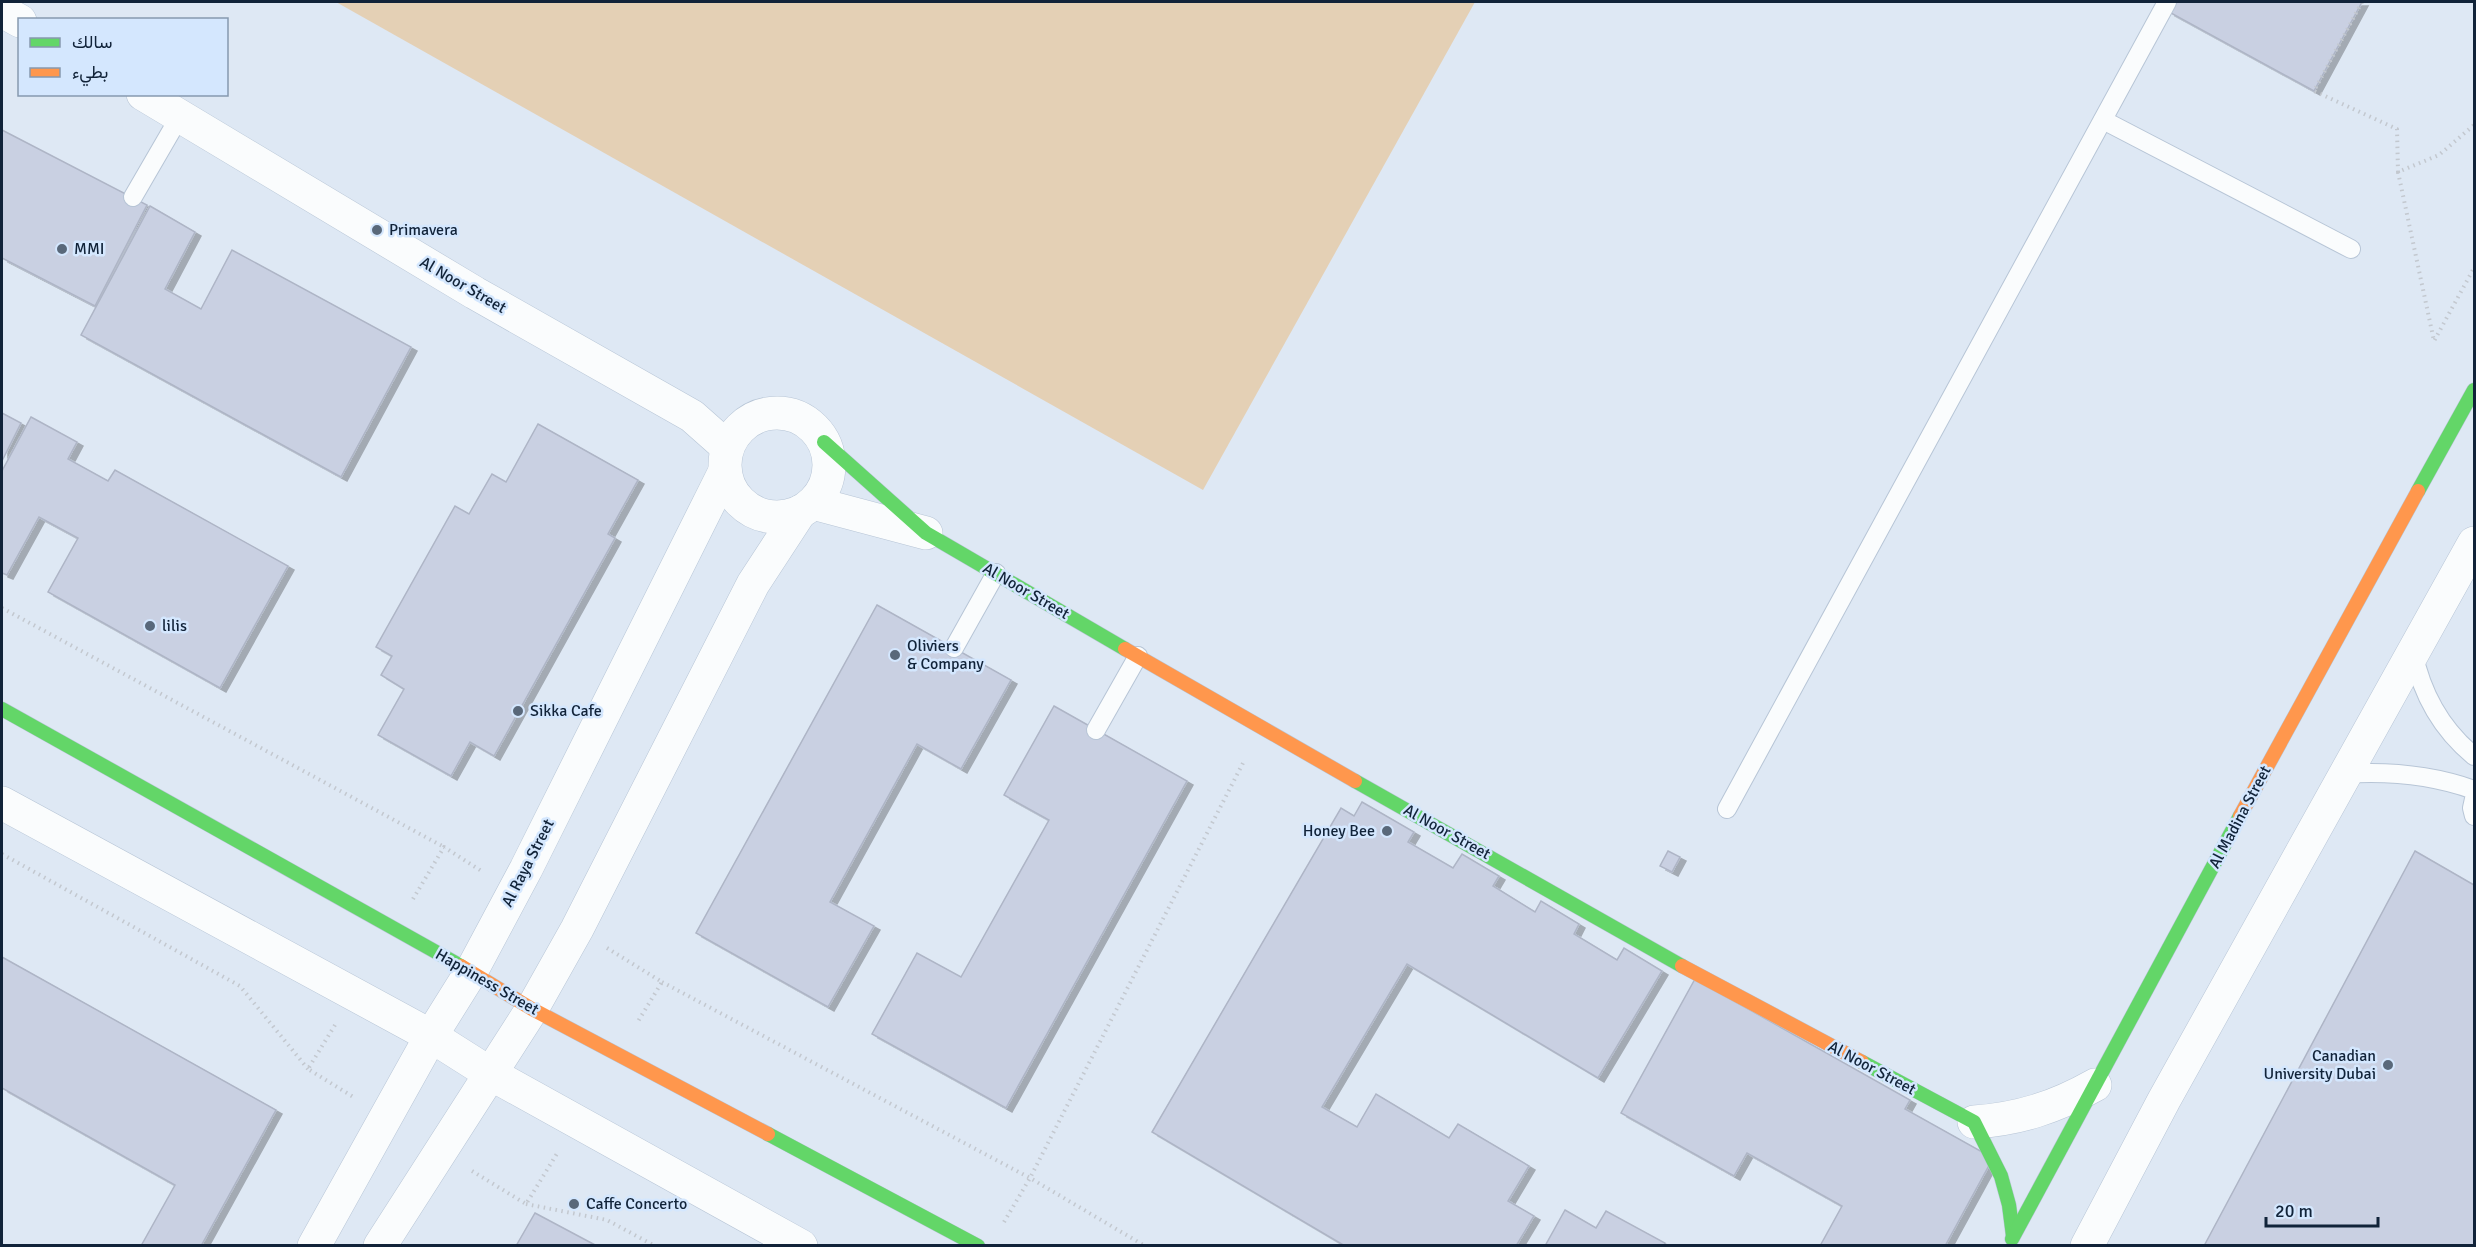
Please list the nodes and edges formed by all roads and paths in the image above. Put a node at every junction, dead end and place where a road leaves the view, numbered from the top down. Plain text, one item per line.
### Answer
1 (2167, 2) edge
2 (2362, 2) edge
3 (146, 96) edge
4 (180, 116) junction
5 (2103, 120) junction
6 (2475, 125) edge
7 (2398, 172) junction
8 (133, 197) dead end
9 (2351, 249) dead end
10 (2475, 268) edge
11 (2475, 390) edge
12 (824, 442) junction
13 (732, 447) junction
14 (806, 508) junction
15 (926, 532) junction
16 (2475, 543) edge
17 (996, 573) junction
18 (2, 608) edge
19 (954, 648) dead end
20 (2413, 652) junction
21 (1138, 656) junction
22 (2, 709) edge
23 (1261, 728) junction
24 (1096, 730) dead end
25 (2475, 756) edge
26 (2345, 774) junction
27 (2475, 790) edge
28 (2475, 799) edge
29 (2, 803) edge
30 (1727, 809) dead end
31 (2475, 816) edge
32 (444, 847) junction
33 (2, 854) edge
34 (514, 891) junction
35 (394, 929) junction
36 (577, 929) junction
37 (471, 972) junction
38 (662, 982) junction
39 (354, 994) junction
40 (532, 1009) junction
41 (431, 1036) junction
42 (617, 1054) junction
43 (308, 1069) junction
44 (491, 1074) junction
45 (2095, 1085) junction
46 (386, 1117) junction
47 (576, 1121) junction
48 (1974, 1122) junction
49 (441, 1151) junction
50 (1030, 1178) junction
51 (526, 1204) junction
52 (1002, 1226) dead end
53 (2011, 1241) edge
54 (314, 1245) edge
55 (380, 1245) edge
56 (655, 1245) edge
57 (801, 1245) edge
58 (978, 1245) edge
59 (1145, 1245) edge
60 (2087, 1245) edge

1 - 5 lane
2 - 7 path
3 - 4 street, Al Noor Street
4 - 8 lane
4 - 13 street, Al Noor Street
5 - 9 lane
5 - 30 lane
6 - 7 path
7 - 10 path
11 - 45 street, Al Madina Street
12 - 13 street
12 - 14 street
12 - 15 street, Al Noor Street
13 - 14 street
13 - 34 street, Al Raya Street
14 - 15 street
14 - 36 street
15 - 17 street, Al Noor Street
16 - 20 street
17 - 19 lane
17 - 21 street, Al Noor Street
18 - 32 path
20 - 25 lane
20 - 26 street
21 - 23 street, Al Noor Street
21 - 24 lane
22 - 35 street, Happiness Street
23 - 48 street, Al Noor Street
23 - 50 path
26 - 27 lane
26 - 60 street
28 - 31 lane
29 - 39 street
32 - 34 path
32 - 35 path
33 - 43 path
34 - 37 street, Al Raya Street
35 - 37 street, Happiness Street
36 - 38 path
36 - 40 street
37 - 40 street, Happiness Street
37 - 41 street, Al Raya Street
38 - 42 path
38 - 50 path
39 - 41 street
39 - 43 path
40 - 42 street, Happiness Street
40 - 44 street
41 - 44 street
41 - 46 street, Al Raya Street
42 - 58 street, Happiness Street
43 - 46 path
44 - 47 street
44 - 49 street
45 - 48 street
45 - 53 street, Al Madina Street
46 - 54 street, Al Raya Street
47 - 51 path
47 - 57 street
48 - 53 street
49 - 51 path
49 - 55 street
50 - 52 path
50 - 59 path
51 - 56 path

